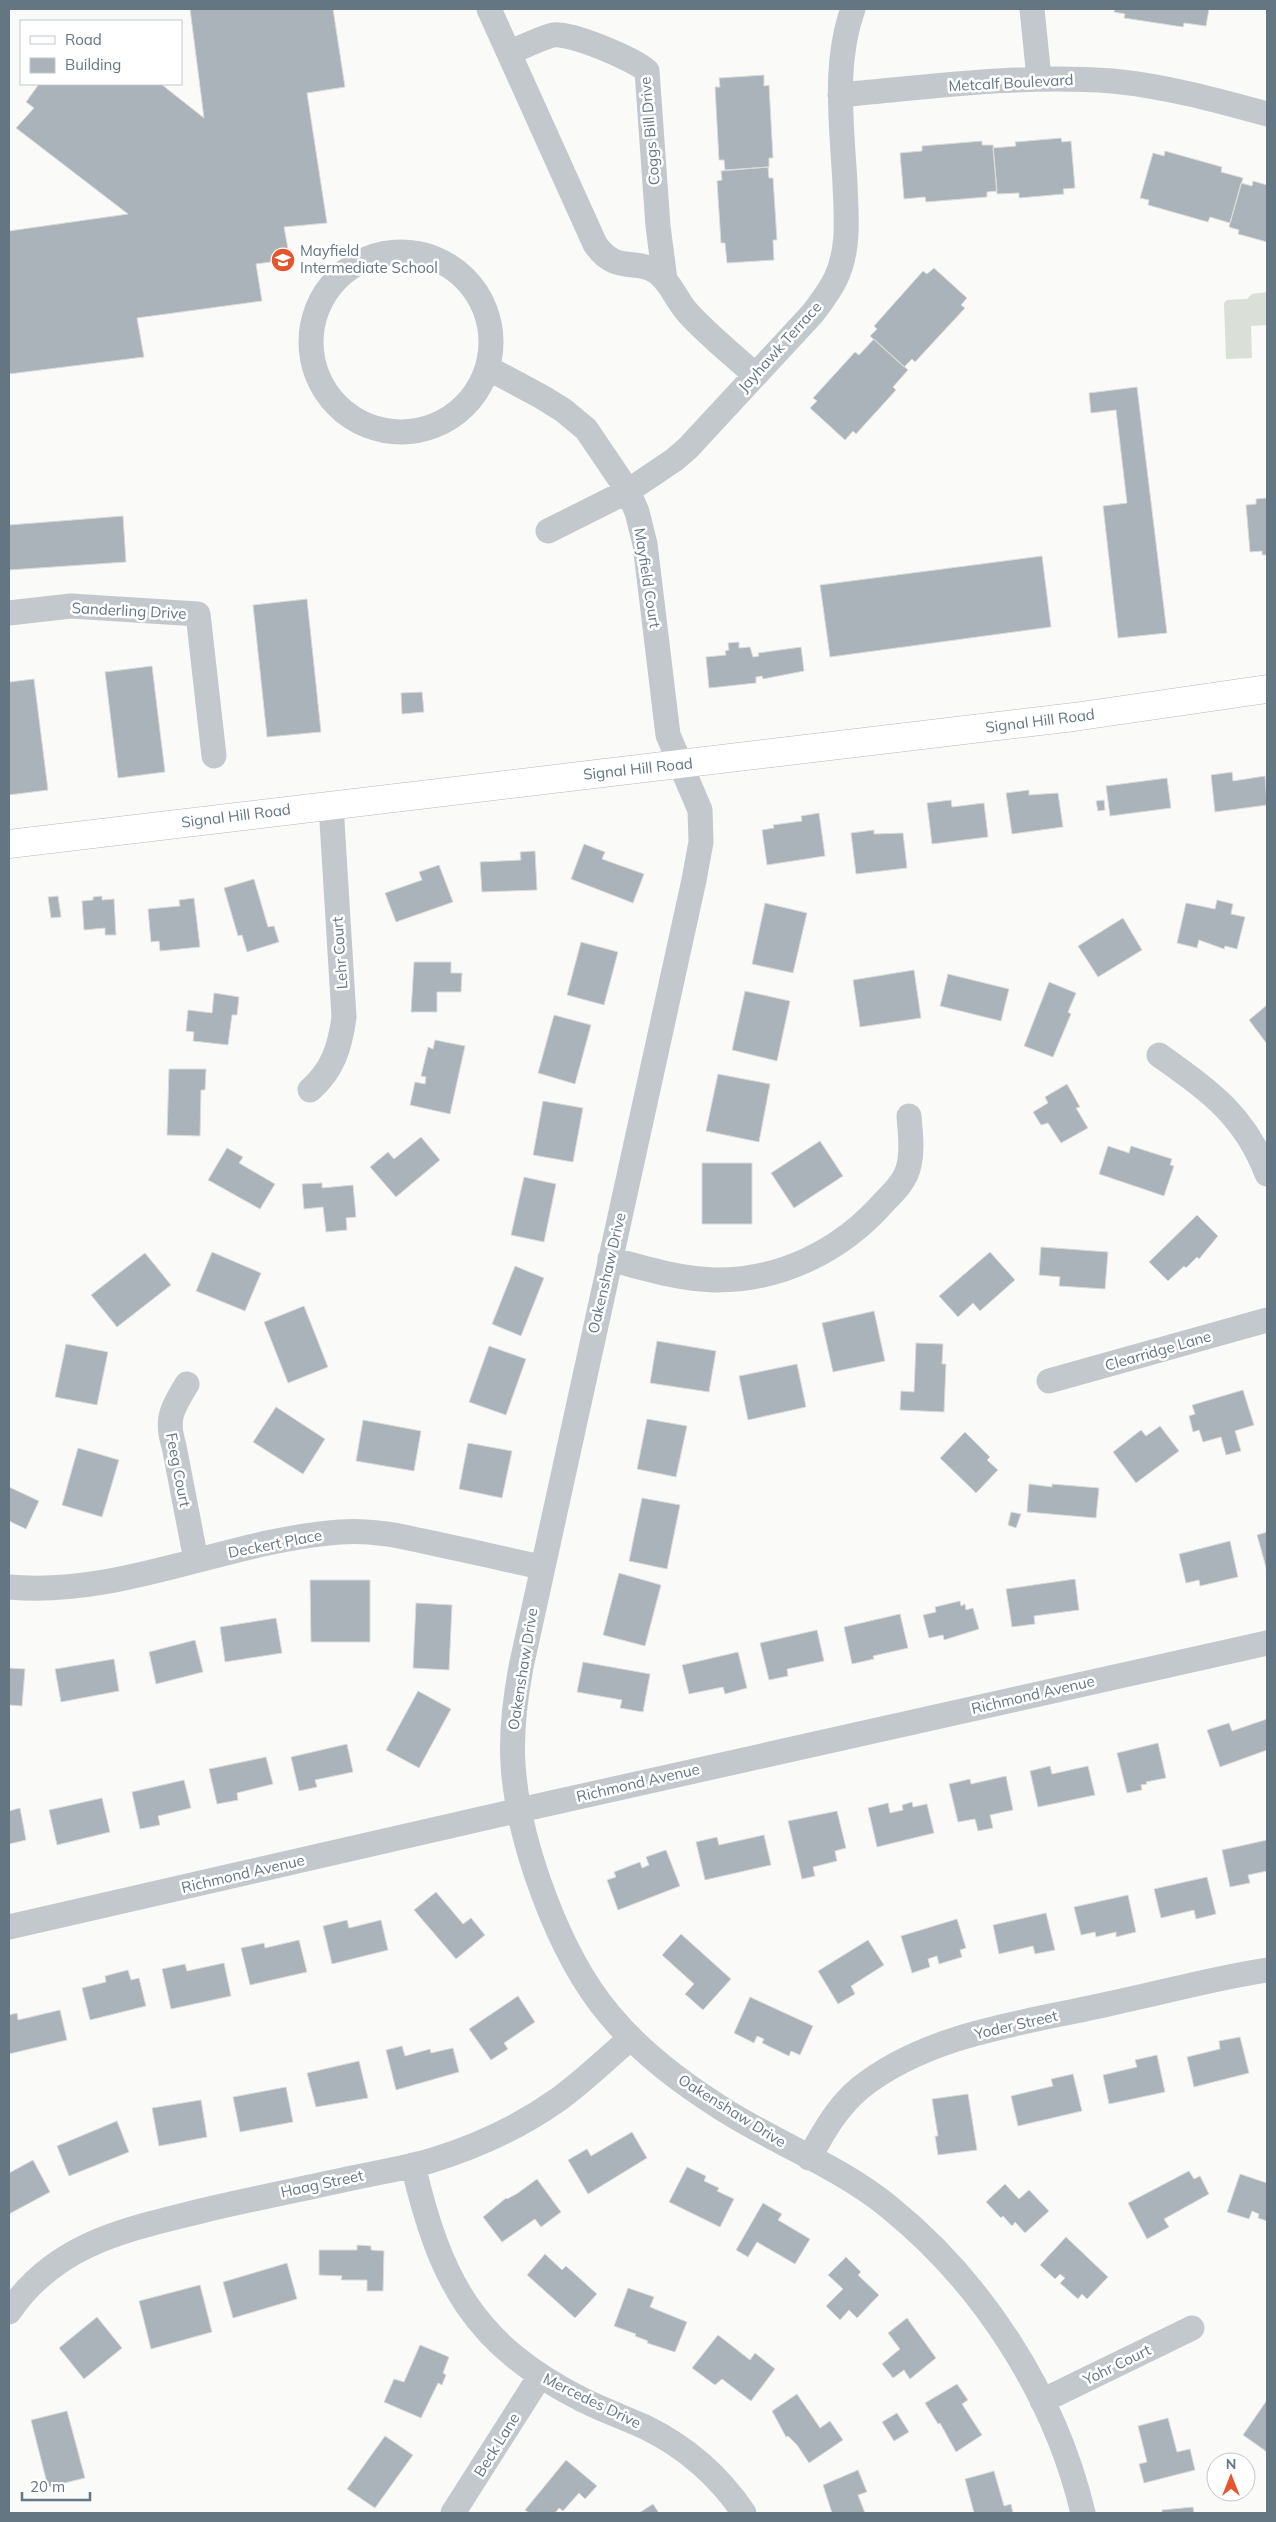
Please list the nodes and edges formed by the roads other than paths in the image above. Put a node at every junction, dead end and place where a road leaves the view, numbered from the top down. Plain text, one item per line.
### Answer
1 (489, 9) edge
2 (853, 9) edge
3 (1032, 9) edge
4 (509, 53) junction
5 (1039, 78) junction
6 (840, 94) junction
7 (1267, 114) edge
8 (666, 280) junction
9 (488, 368) junction
10 (755, 375) junction
11 (628, 491) junction
12 (548, 532) dead end
13 (9, 613) edge
14 (1267, 689) edge
15 (214, 756) dead end
16 (679, 765) junction
17 (331, 805) junction
18 (9, 844) edge
19 (1159, 1055) dead end
20 (310, 1090) dead end
21 (909, 1116) dead end
22 (1267, 1174) edge
23 (610, 1259) junction
24 (1267, 1320) edge
25 (1050, 1381) dead end
26 (187, 1384) dead end
27 (196, 1560) junction
28 (541, 1567) junction
29 (9, 1588) edge
30 (1267, 1643) edge
31 (520, 1810) junction
32 (9, 1928) edge
33 (1267, 1970) edge
34 (631, 2038) junction
35 (809, 2158) junction
36 (413, 2165) junction
37 (9, 2312) edge
38 (1192, 2328) dead end
39 (540, 2376) junction
40 (1042, 2401) junction
41 (453, 2513) edge
42 (744, 2513) edge
43 (1082, 2513) edge

1 - 4 street, Coggs Bill Drive
2 - 6 street, Jayhawk Terrace
3 - 5 street
4 - 8 street, Coggs Bill Drive
4 - 8 street, Coggs Bill Drive
5 - 6 street, Metcalf Boulevard
5 - 7 street, Metcalf Boulevard
6 - 10 street, Jayhawk Terrace
8 - 10 street, Coggs Bill Drive
9 - 9 street
9 - 11 street, Mayfield Court
10 - 11 street, Jayhawk Terrace
11 - 12 street, Jayhawk Terrace
11 - 16 street, Mayfield Court
13 - 15 street, Sanderling Drive
14 - 16 main road, Signal Hill Road
16 - 17 main road, Signal Hill Road
16 - 23 street, Oakenshaw Drive
17 - 18 main road, Signal Hill Road
17 - 20 street, Lehr Court
19 - 22 street
21 - 23 street
23 - 28 street, Oakenshaw Drive
24 - 25 street, Clearridge Lane
26 - 27 street, Feeg Court
27 - 28 street, Deckert Place
27 - 29 street, Deckert Place
28 - 31 street, Oakenshaw Drive
30 - 31 street, Richmond Avenue
31 - 32 street, Richmond Avenue
31 - 34 street, Oakenshaw Drive
33 - 35 street, Yoder Street
34 - 35 street, Oakenshaw Drive
34 - 36 street, Haag Street
35 - 40 street, Oakenshaw Drive
36 - 37 street, Haag Street
36 - 39 street, Mercedes Drive
38 - 40 street, Yohr Court
39 - 41 street, Beck Lane
39 - 42 street, Mercedes Drive
40 - 43 street, Oakenshaw Drive

